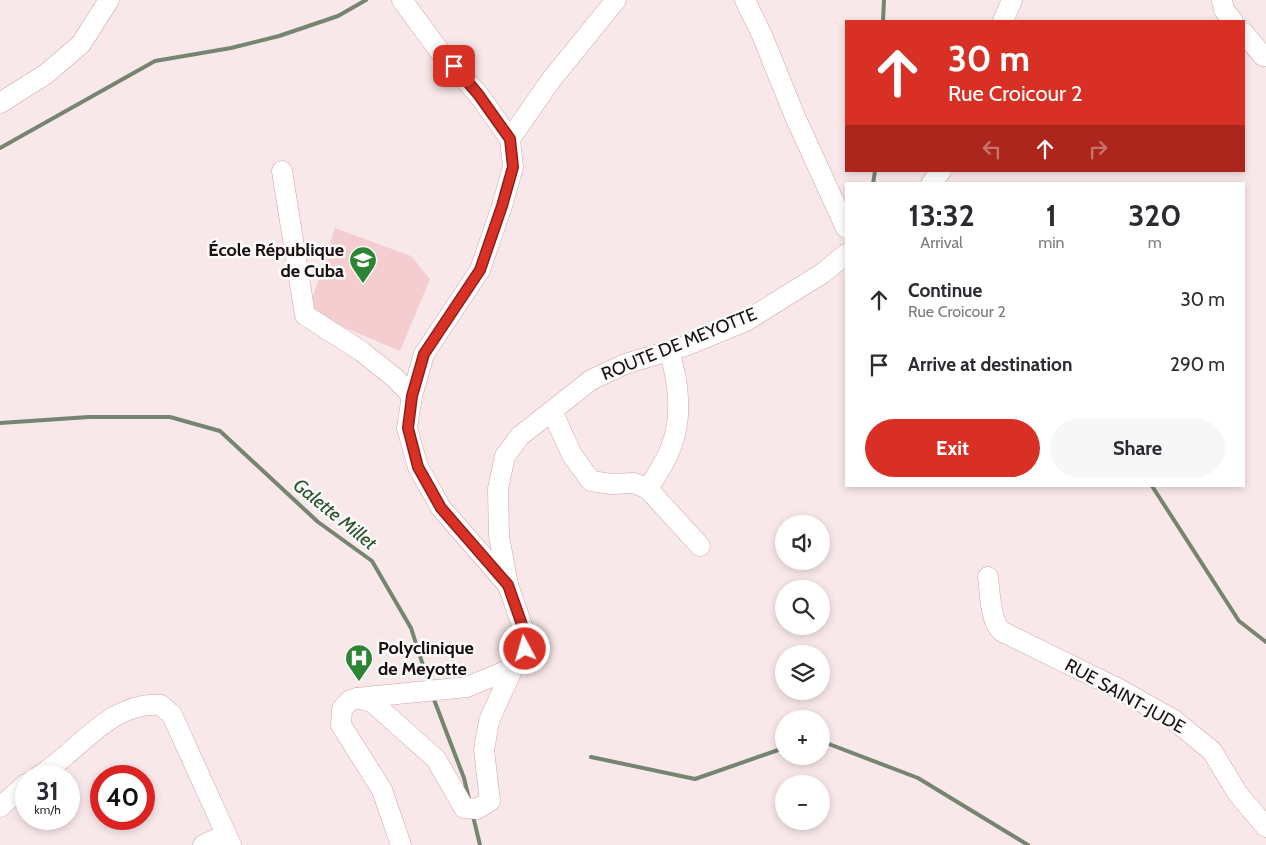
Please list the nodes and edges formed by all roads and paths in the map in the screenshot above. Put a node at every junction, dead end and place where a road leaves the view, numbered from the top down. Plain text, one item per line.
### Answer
1 (110, 0) edge
2 (402, 0) edge
3 (616, 0) edge
4 (745, 0) edge
5 (1012, 0) edge
6 (1222, 0) edge
7 (1003, 20) edge
8 (1233, 20) edge
9 (1245, 35) edge
10 (1266, 56) edge
11 (0, 104) edge
12 (510, 139) junction
13 (282, 171) dead end
14 (845, 226) edge
15 (845, 255) edge
16 (669, 350) junction
17 (412, 396) junction
18 (552, 411) junction
19 (648, 489) junction
20 (700, 546) dead end
21 (988, 578) dead end
22 (508, 585) junction
23 (513, 668) junction
24 (357, 698) junction
25 (53, 765) edge
26 (15, 794) edge
27 (0, 807) edge
28 (1266, 827) edge
29 (228, 840) edge
30 (203, 845) edge
31 (401, 845) edge

1 - 11 street
2 - 12 street
3 - 12 street
4 - 14 street
5 - 7 street
6 - 8 street
9 - 10 street
12 - 17 street
13 - 17 street
15 - 16 street, ROUTE DE MEYOTTE
16 - 18 street, ROUTE DE MEYOTTE
16 - 19 street
17 - 22 street
18 - 19 street
18 - 22 street, ROUTE DE MEYOTTE
19 - 20 street
21 - 28 street, RUE SAINT-JUDE
22 - 23 street
23 - 24 street
23 - 24 street
24 - 31 street
25 - 29 street
26 - 27 street
29 - 30 street

